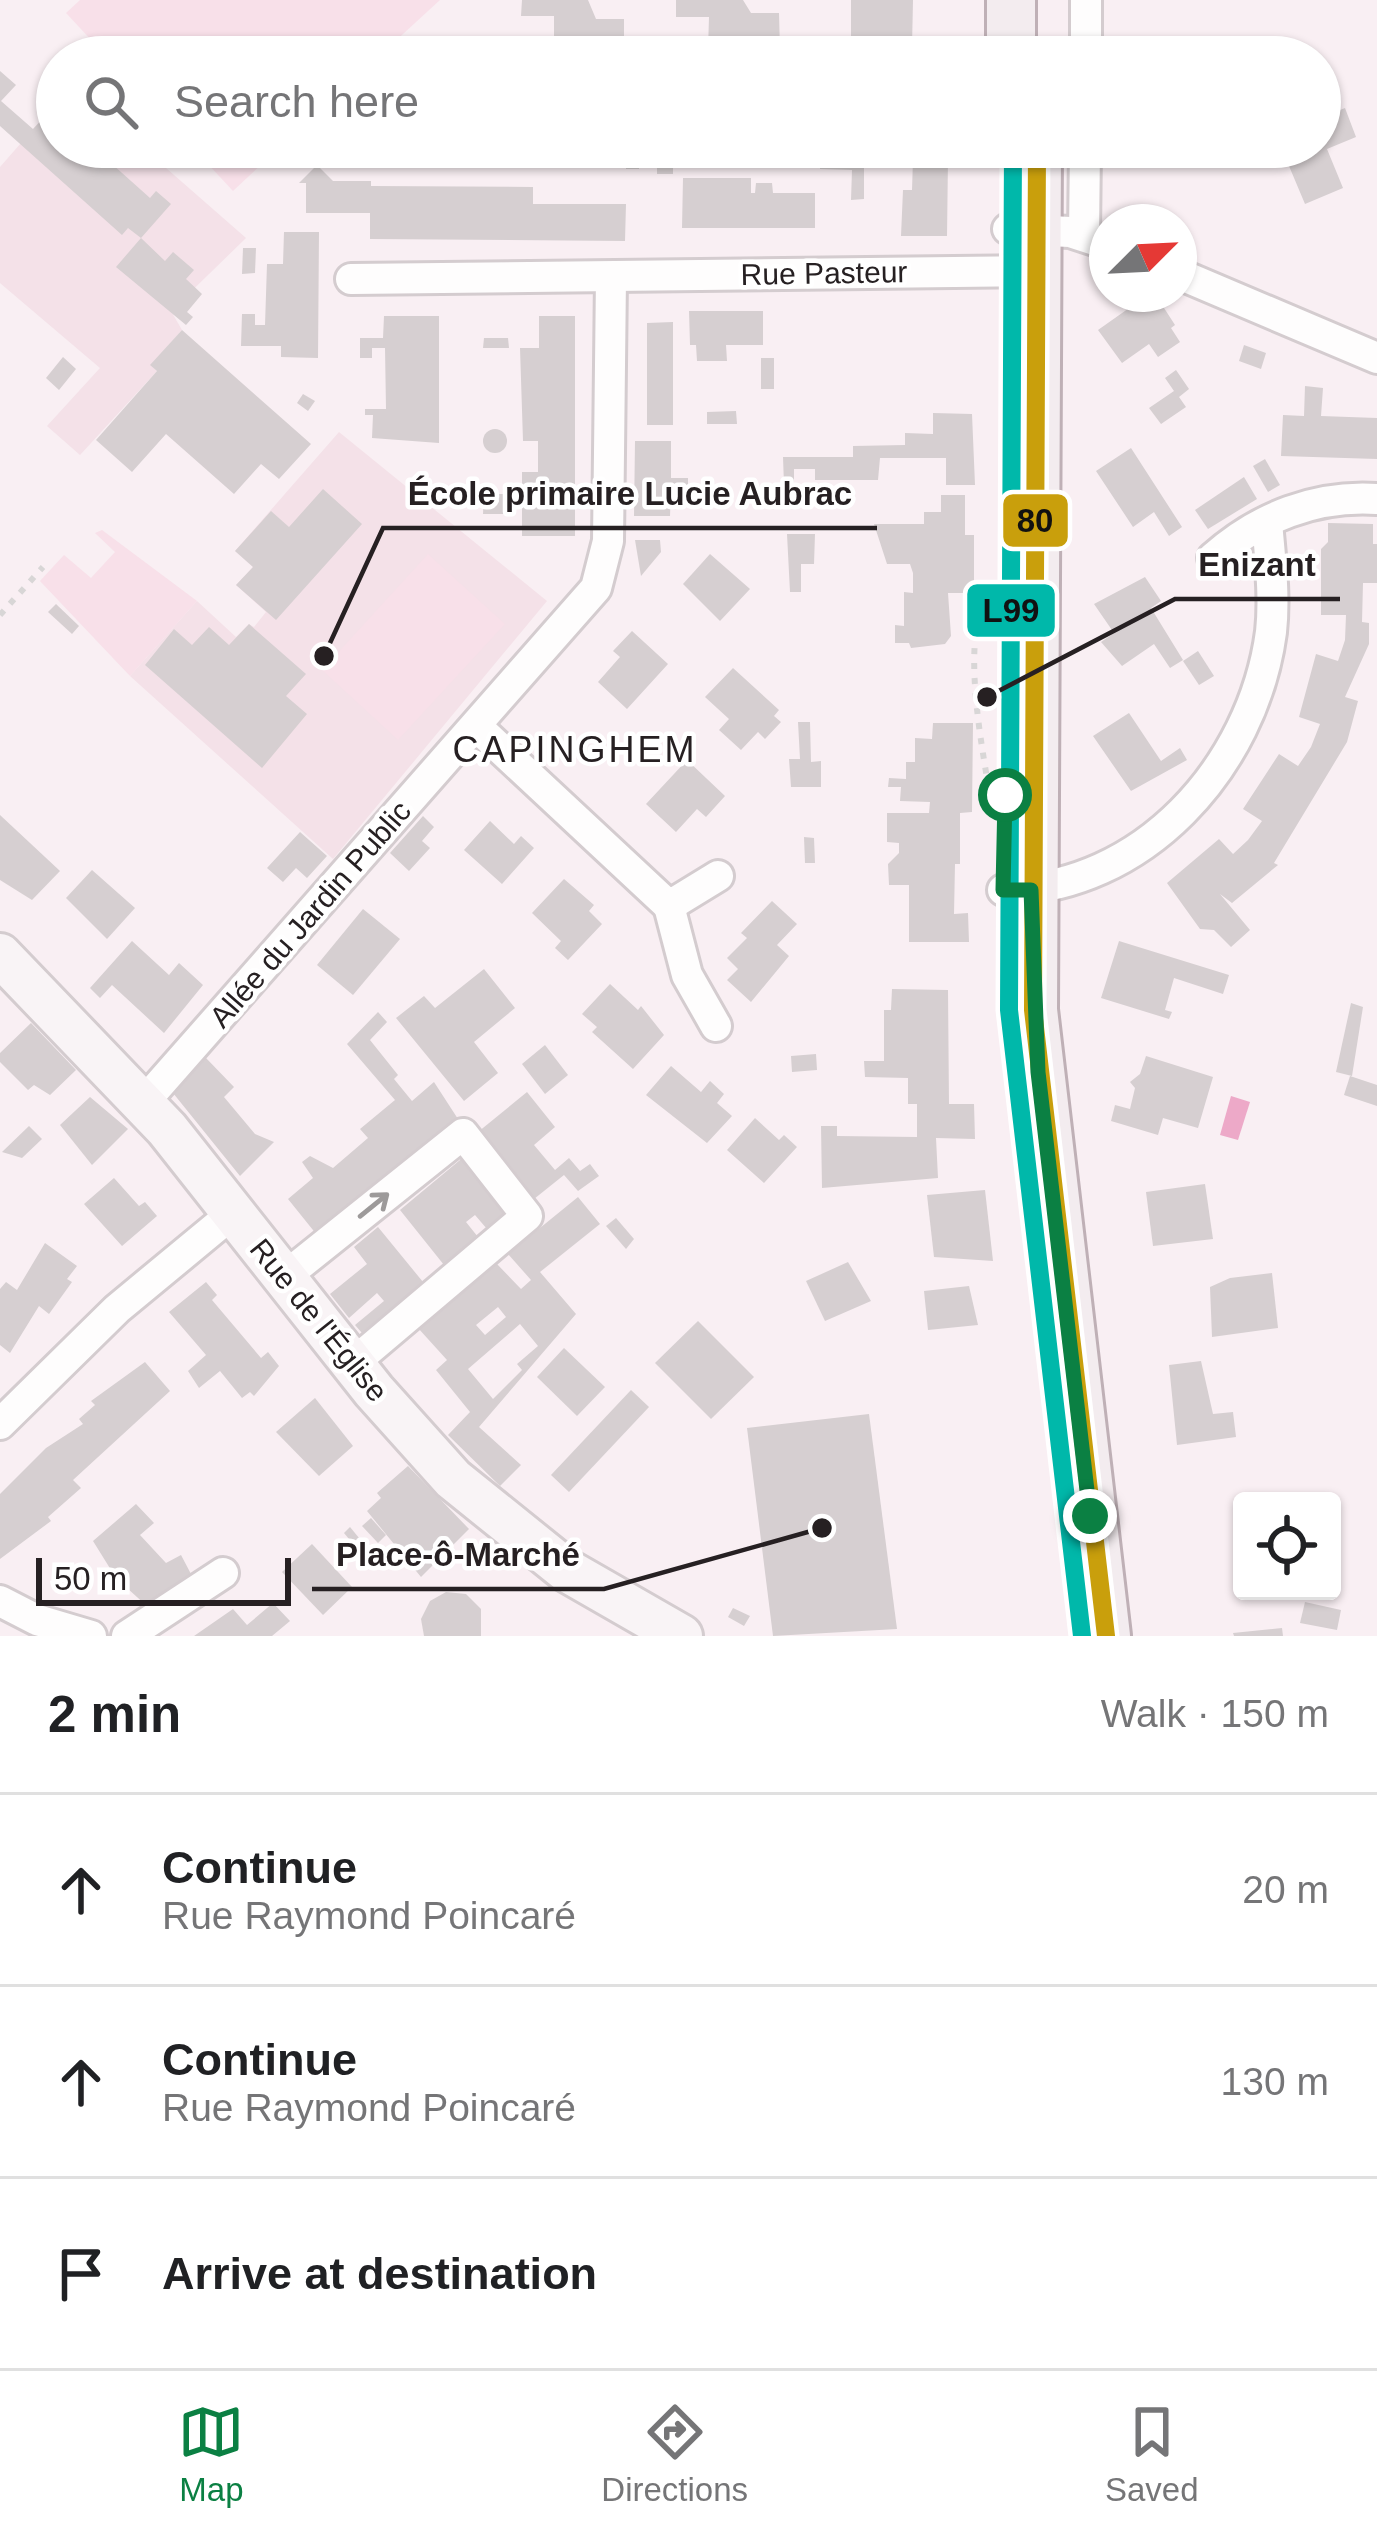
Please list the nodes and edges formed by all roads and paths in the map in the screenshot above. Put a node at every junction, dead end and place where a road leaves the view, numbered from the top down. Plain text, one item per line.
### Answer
1 (1012, 0) edge
2 (1039, 0) edge
3 (1086, 0) edge
4 (1011, 36) edge
5 (1039, 36) edge
6 (1086, 36) edge
7 (1012, 168) edge
8 (1034, 168) edge
9 (1086, 168) edge
10 (1091, 204) edge
11 (1089, 241) edge
12 (1022, 250) junction
13 (611, 278) junction
14 (351, 279) dead end
15 (1197, 282) edge
16 (1377, 358) edge
17 (1377, 499) edge
18 (1267, 522) junction
19 (1213, 558) dead end
20 (43, 568) dead end
21 (0, 615) edge
22 (476, 726) junction
23 (718, 876) dead end
24 (1017, 890) junction
25 (669, 906) junction
26 (0, 955) edge
27 (716, 1026) dead end
28 (145, 1102) junction
29 (233, 1213) junction
30 (283, 1278) junction
31 (352, 1364) junction
32 (0, 1424) edge
33 (223, 1573) dead end
34 (0, 1601) edge
35 (81, 1635) edge
36 (91, 1636) edge
37 (127, 1636) edge
38 (681, 1636) edge
39 (1076, 1636) edge
40 (1106, 1636) edge

1 - 4 main road
2 - 5 main road
3 - 6 street
7 - 12 main road
8 - 12 main road
9 - 10 street
11 - 12 street, Rue Pasteur
12 - 13 street, Rue Pasteur
12 - 24 main road
13 - 14 street, Rue Pasteur
13 - 22 street
15 - 16 street
17 - 18 street
18 - 19 street
18 - 24 street
20 - 21 path
22 - 25 street
22 - 28 street, Allée du Jardin Public
23 - 25 street
24 - 39 main road
24 - 40 main road
25 - 27 street
26 - 28 street, Rue de l'Église
28 - 29 street, Rue de l'Église
29 - 30 street, Rue de l'Église
29 - 32 street
30 - 31 street, Rue de l'Église
30 -> 31 street
31 - 38 street, Rue de l'Église
33 - 37 street
34 - 35 street
35 - 36 street

